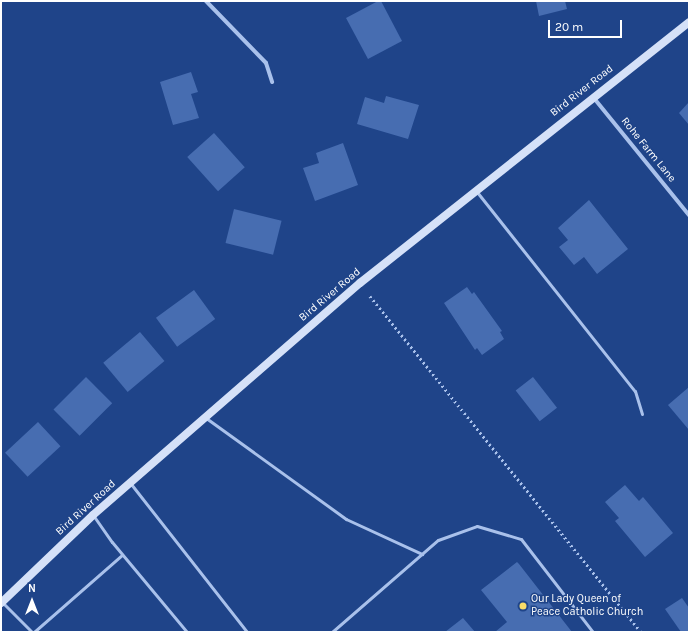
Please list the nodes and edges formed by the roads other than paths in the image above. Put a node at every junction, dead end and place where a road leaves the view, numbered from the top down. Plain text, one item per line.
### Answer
1 (206, 1) edge
2 (689, 22) edge
3 (272, 82) dead end
4 (593, 96) junction
5 (476, 190) junction
6 (689, 215) edge
7 (642, 414) dead end
8 (204, 417) junction
9 (130, 483) junction
10 (93, 515) junction
11 (422, 554) junction
12 (122, 555) junction
13 (2, 602) edge
14 (33, 632) edge
15 (187, 632) edge
16 (247, 632) edge
17 (332, 632) edge
18 (593, 632) edge

1 - 3 street
2 - 4 street, Bird River Road
4 - 5 street, Bird River Road
4 - 6 street, Rohe Farm Lane
5 - 7 lane
5 - 8 street, Bird River Road
8 - 9 street, Bird River Road
8 - 11 lane
9 - 10 street, Bird River Road
9 - 16 lane
10 - 12 lane
10 - 13 street, Bird River Road
11 - 17 lane
11 - 18 lane
12 - 14 lane
12 - 15 lane
13 - 14 lane

